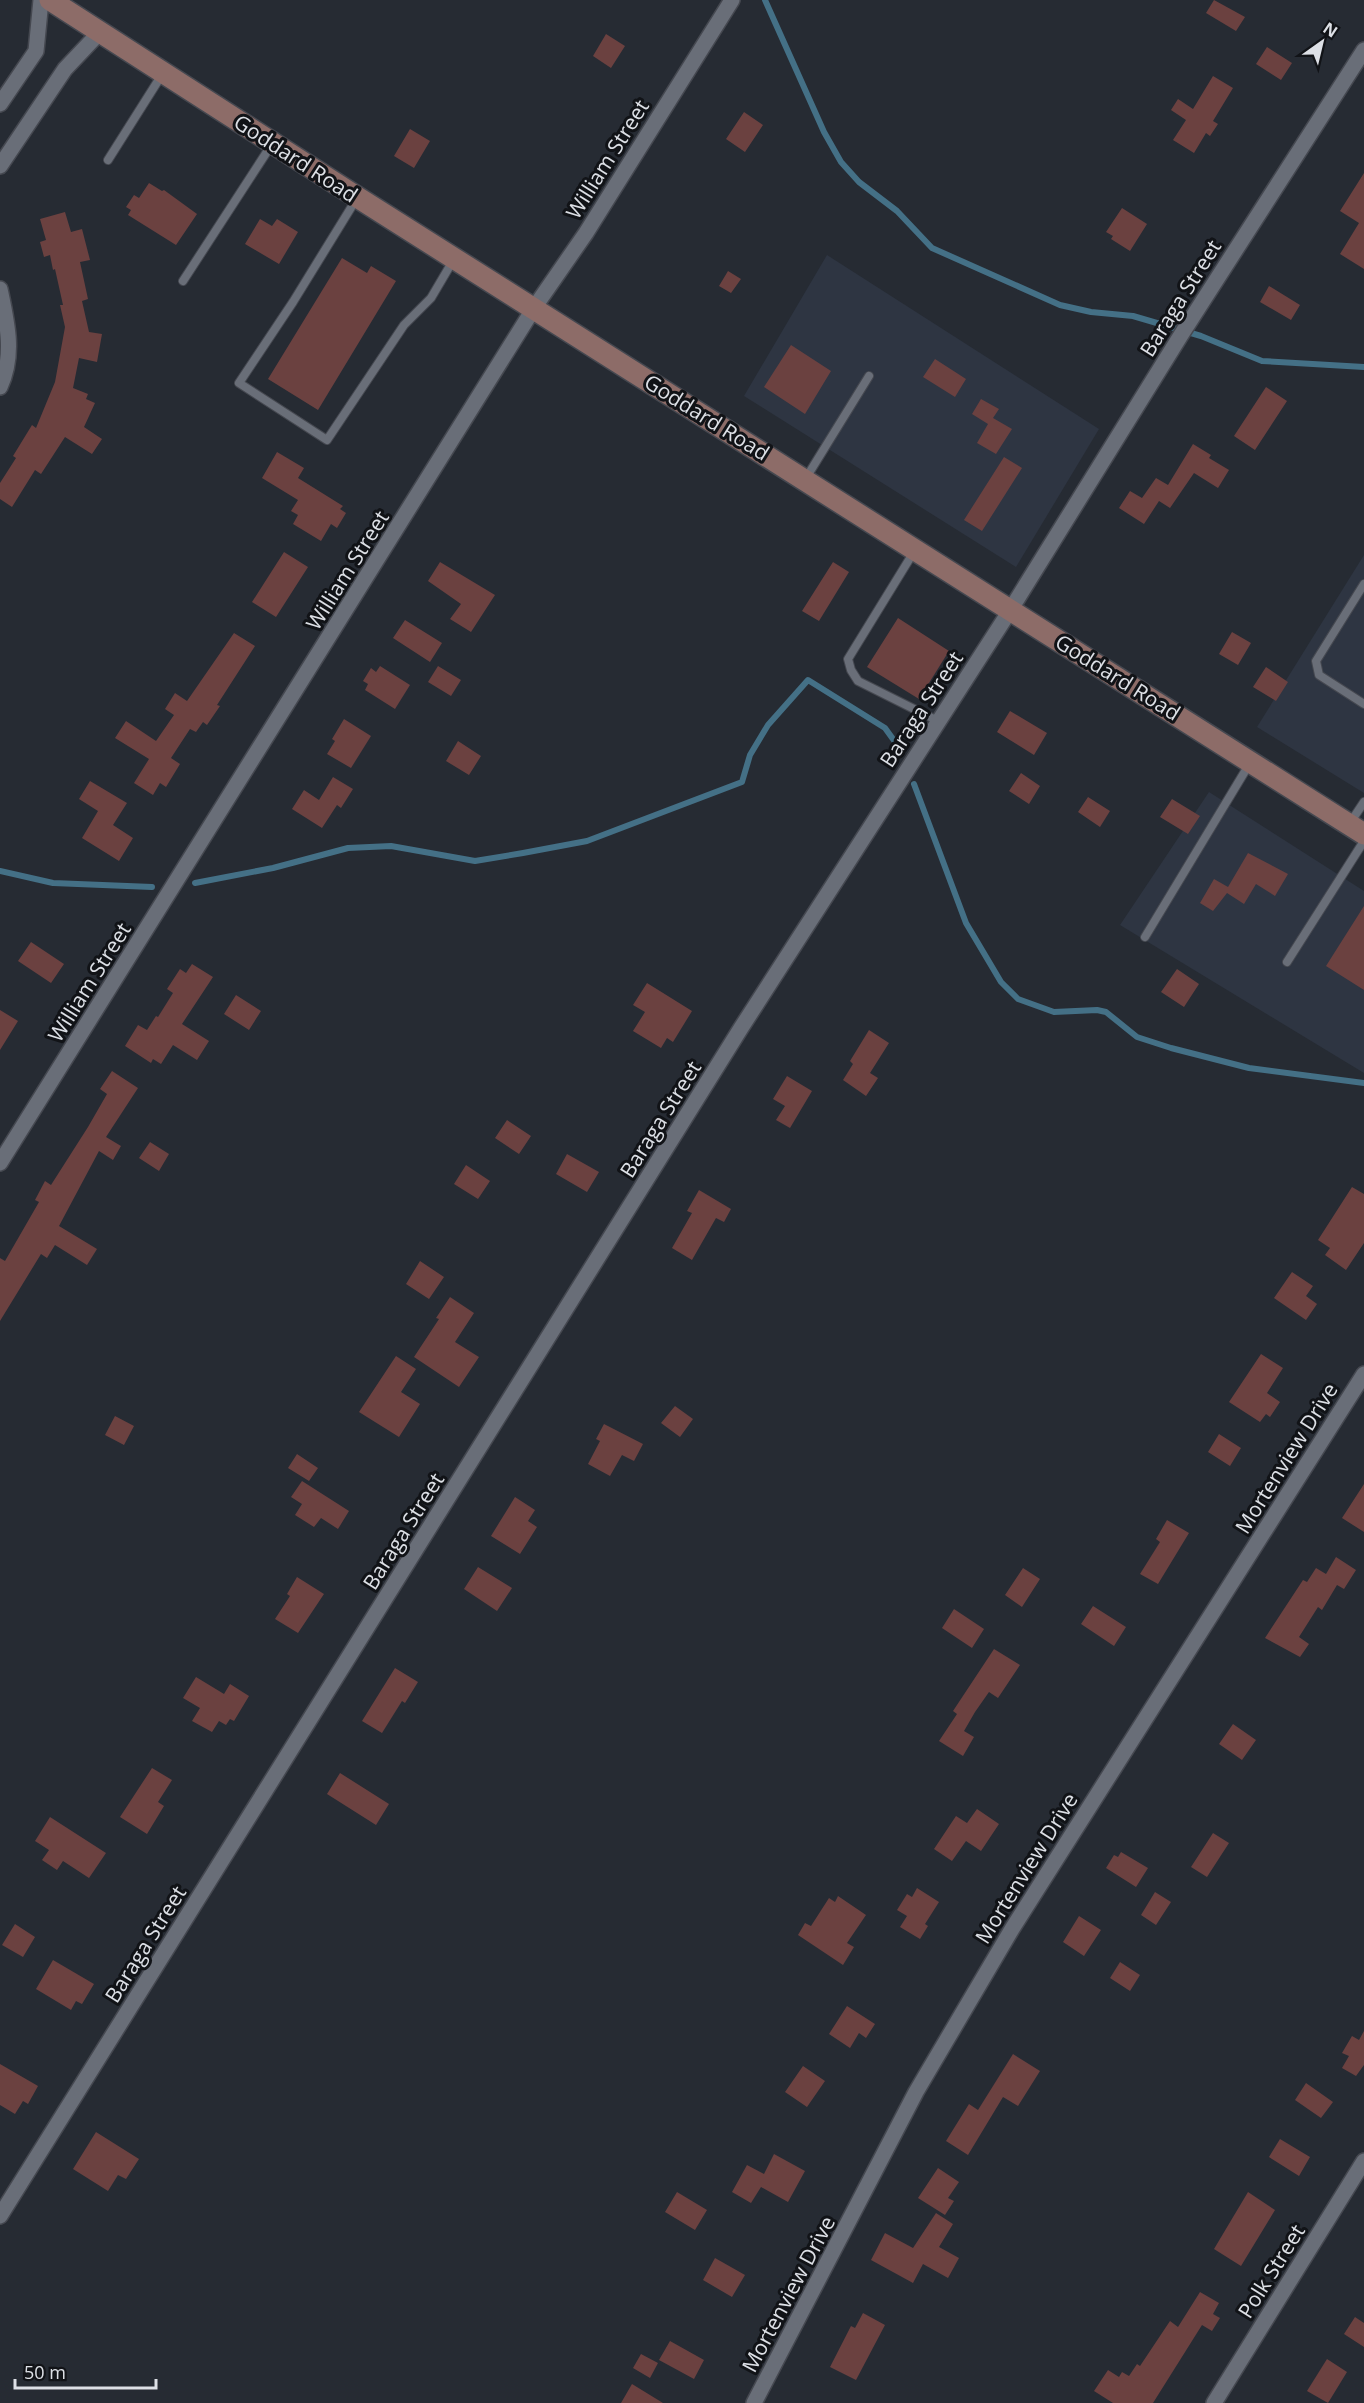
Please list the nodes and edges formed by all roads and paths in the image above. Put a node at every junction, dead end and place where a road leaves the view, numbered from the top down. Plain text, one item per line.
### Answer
1 (732, 0) edge
2 (54, 2) edge
3 (101, 31) junction
4 (1364, 50) edge
5 (164, 72) junction
6 (0, 104) edge
7 (273, 143) junction
8 (108, 160) dead end
9 (0, 166) edge
10 (357, 197) junction
11 (454, 258) junction
12 (183, 281) dead end
13 (0, 289) edge
14 (534, 308) junction
15 (869, 376) dead end
16 (0, 387) edge
17 (805, 479) junction
18 (916, 549) junction
19 (1364, 584) edge
20 (1011, 609) junction
21 (1364, 704) edge
22 (938, 721) junction
23 (1251, 762) junction
24 (1364, 802) edge
25 (1357, 829) edge
26 (1364, 841) edge
27 (1145, 937) dead end
28 (1287, 962) dead end
29 (0, 1163) edge
30 (1364, 1374) edge
31 (1364, 2161) edge
32 (0, 2216) edge
33 (754, 2403) edge
34 (1214, 2403) edge

1 - 14 street, William Street
2 - 3 main road, Goddard Road
2 - 6 street
3 - 5 main road, Goddard Road
3 - 9 street
4 - 20 street, Baraga Street
5 - 7 main road, Goddard Road
5 - 8 lane
7 - 10 main road, Goddard Road
7 - 12 lane
10 - 11 main road, Goddard Road
10 - 11 lane
11 - 14 main road, Goddard Road
13 - 16 street
14 - 17 main road, Goddard Road
14 - 29 street, William Street
15 - 17 lane
17 - 18 main road, Goddard Road
18 - 20 main road, Goddard Road
18 - 22 lane
19 - 21 lane
20 - 22 street, Baraga Street
20 - 23 main road, Goddard Road
22 - 32 street, Baraga Street
23 - 25 main road, Goddard Road
23 - 27 lane
24 - 25 lane
26 - 28 lane
30 - 33 street, Mortenview Drive
31 - 34 street, Polk Street

